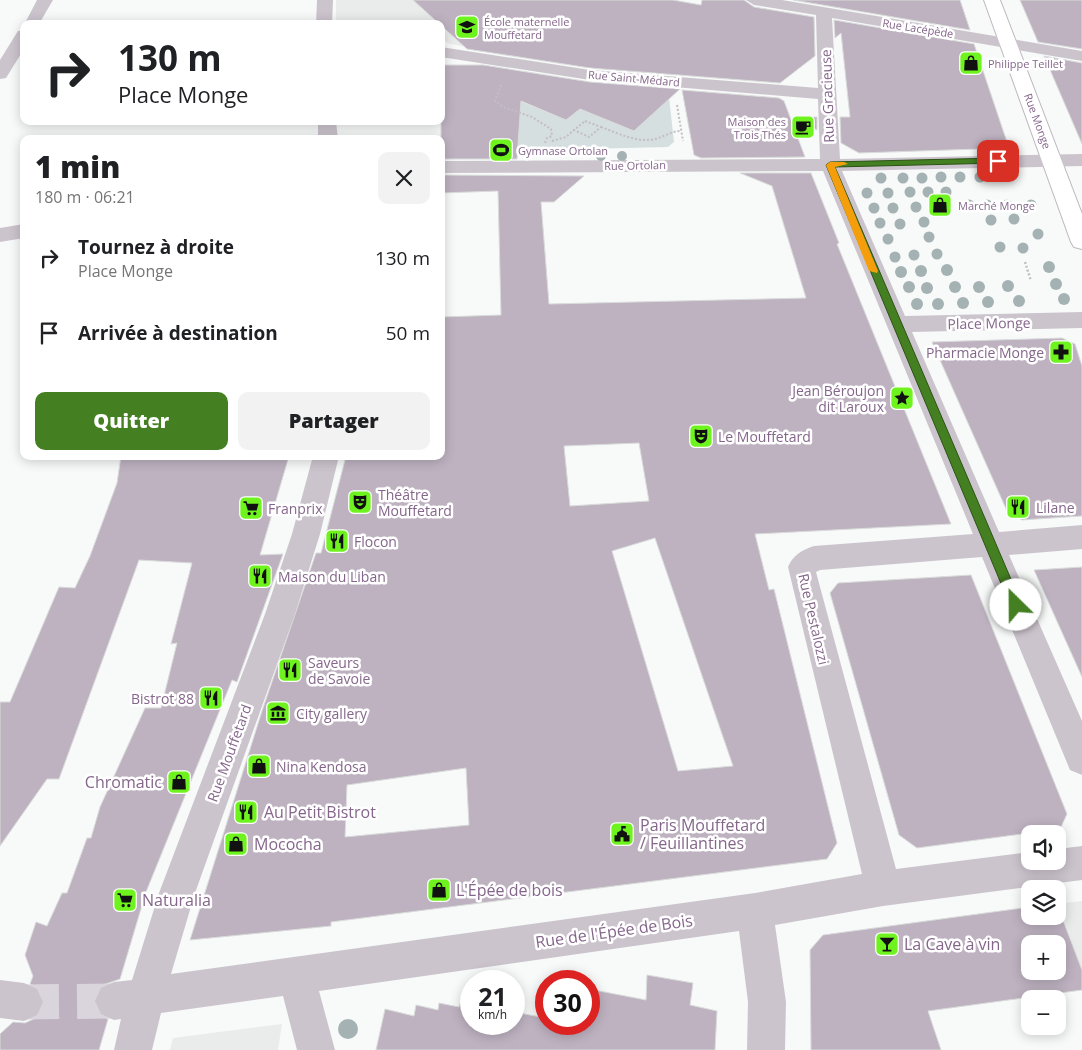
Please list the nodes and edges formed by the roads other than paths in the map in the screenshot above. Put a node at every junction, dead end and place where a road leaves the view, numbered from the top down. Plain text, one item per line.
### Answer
1 (45, 0) edge
2 (325, 0) edge
3 (754, 0) edge
4 (992, 0) edge
5 (824, 12) junction
6 (32, 20) edge
7 (324, 20) edge
8 (20, 41) edge
9 (1010, 43) junction
10 (445, 53) edge
11 (1082, 56) edge
12 (1, 72) edge
13 (828, 94) junction
14 (1052, 160) junction
15 (1082, 160) edge
16 (830, 165) junction
17 (445, 167) edge
18 (1078, 222) edge
19 (20, 232) edge
20 (0, 235) edge
21 (1082, 242) edge
22 (1082, 320) edge
23 (896, 324) junction
24 (325, 460) edge
25 (1082, 537) edge
26 (991, 544) junction
27 (1082, 759) edge
28 (1082, 863) edge
29 (883, 888) junction
30 (755, 912) junction
31 (297, 977) junction
32 (129, 1000) junction
33 (133, 1050) edge
34 (316, 1050) edge
35 (766, 1050) edge

1 - 6 street
2 - 7 street
3 - 5 street, Rue Lacépède
4 - 9 main road, Rue Monge
5 - 9 street, Rue Lacépède
5 - 13 street, Rue Gracieuse
8 - 12 street
9 - 11 street, Rue Lacépède
9 - 14 main road, Rue Monge
10 - 13 street, Rue Saint-Médard
13 - 16 street, Rue Gracieuse
14 - 15 street
14 - 16 street
14 - 18 main road, Rue Monge
16 - 17 street, Rue Ortolan
16 - 23 street, Rue Gracieuse
18 - 21 main road, Rue Monge
19 - 20 street
22 - 23 street, Place Monge
23 - 26 street, Rue Gracieuse
24 - 32 street, Rue Mouffetard
25 - 26 street, Rue Pestalozzi
26 - 27 street, Rue Gracieuse
26 - 29 street, Rue Pestalozzi
28 - 29 street, Rue de l'Épée de Bois
29 - 30 street, Rue de l'Épée de Bois
30 - 31 street, Rue de l'Épée de Bois
30 - 35 street
31 - 32 street, Rue de l'Épée de Bois
31 - 34 street
32 - 33 street, Rue Mouffetard

